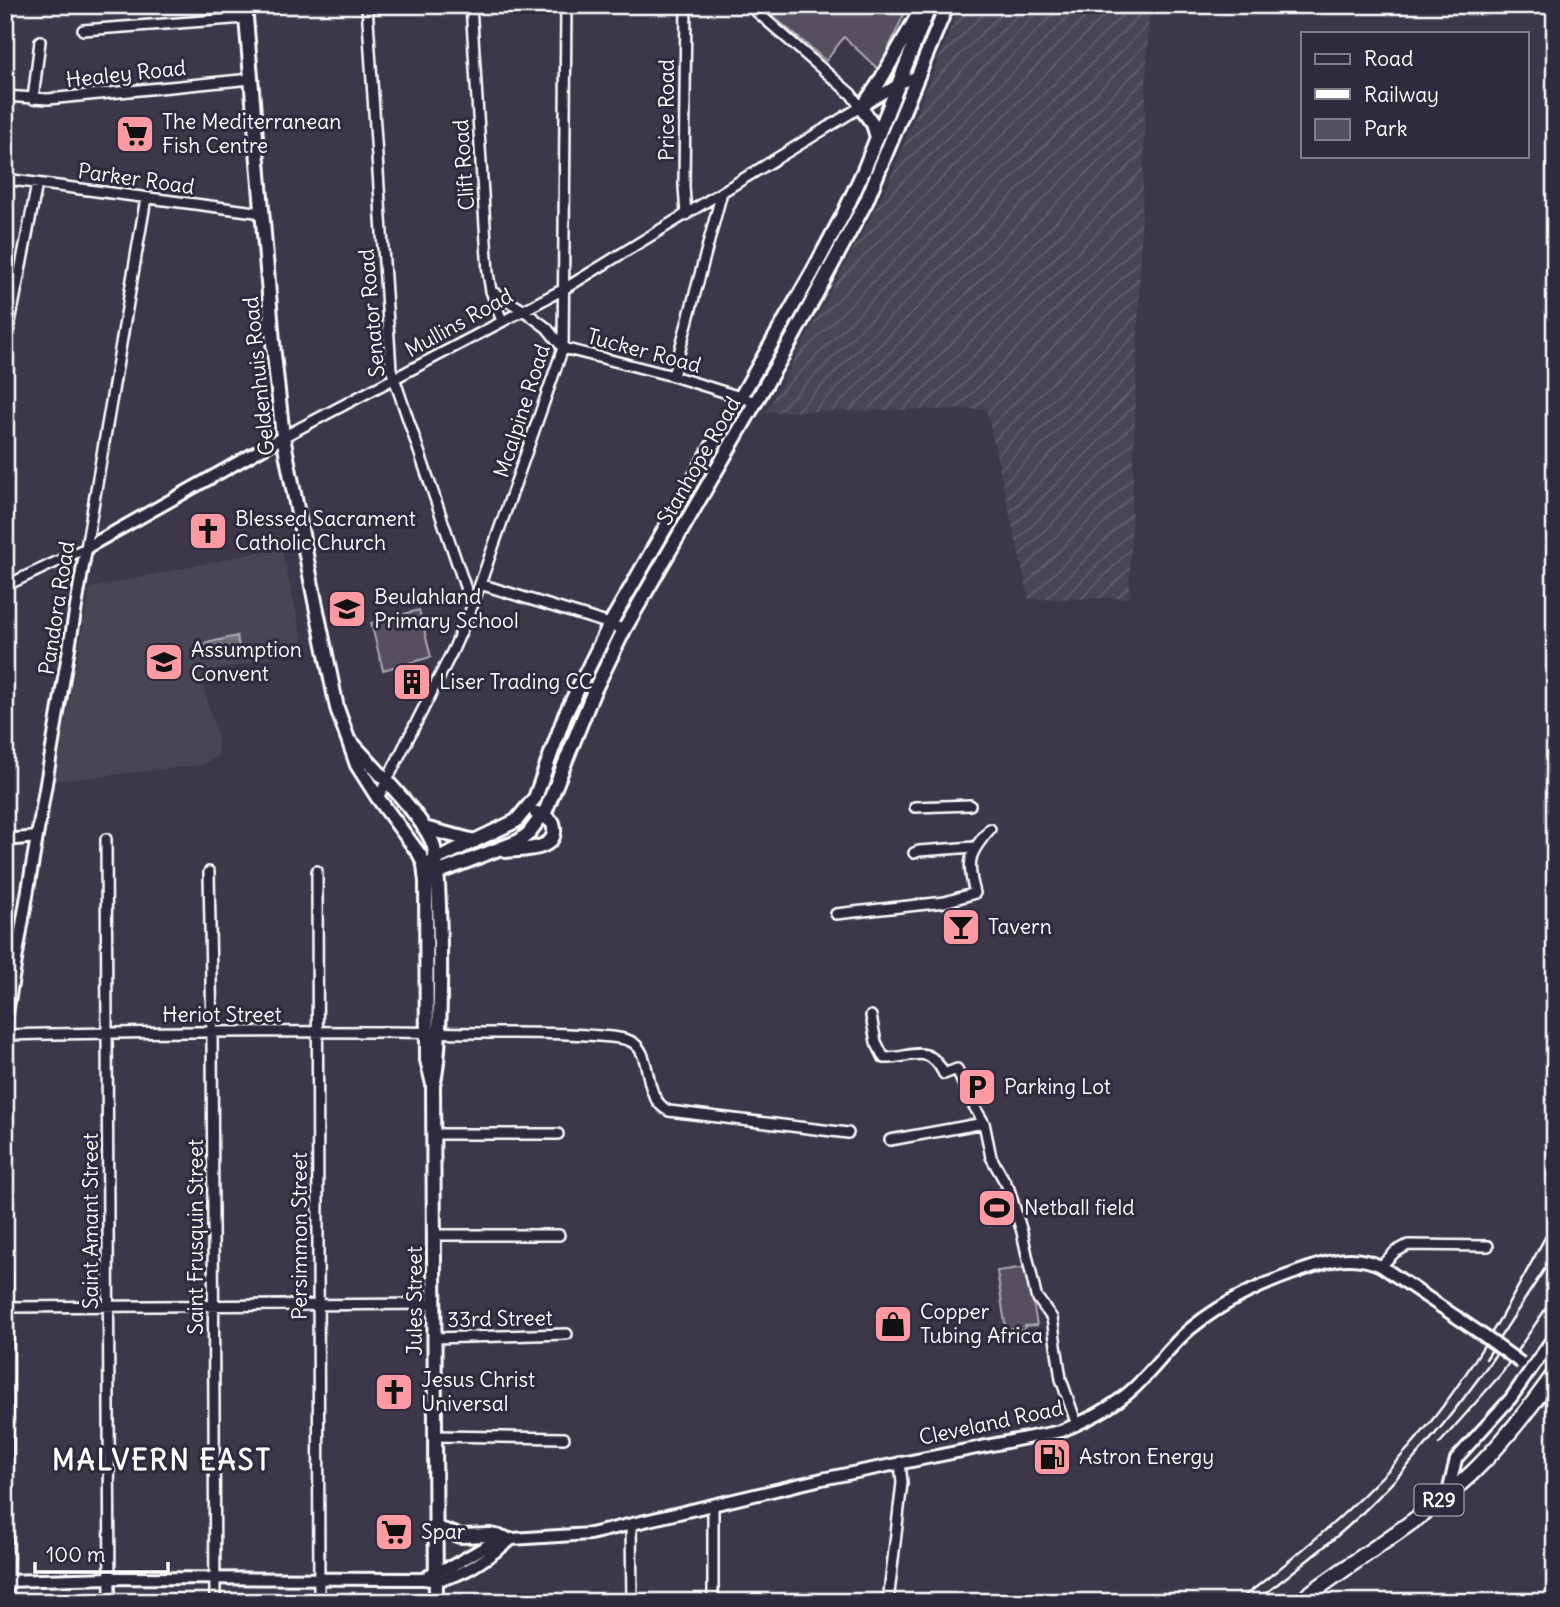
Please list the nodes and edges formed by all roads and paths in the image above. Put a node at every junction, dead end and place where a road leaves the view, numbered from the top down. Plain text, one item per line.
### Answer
1 (367, 5) edge
2 (471, 5) edge
3 (566, 5) edge
4 (686, 5) edge
5 (748, 5) edge
6 (923, 5) edge
7 (930, 5) edge
8 (947, 5) edge
9 (246, 12) edge
10 (83, 30) dead end
11 (40, 41) dead end
12 (920, 75) junction
13 (251, 79) junction
14 (898, 84) junction
15 (5, 96) edge
16 (33, 99) junction
17 (862, 107) junction
18 (877, 137) junction
19 (5, 179) edge
20 (37, 184) junction
21 (722, 192) junction
22 (146, 198) junction
23 (263, 214) junction
24 (686, 215) junction
25 (564, 289) junction
26 (491, 291) junction
27 (523, 310) junction
28 (502, 321) junction
29 (5, 348) edge
30 (564, 348) junction
31 (673, 376) junction
32 (393, 380) junction
33 (741, 397) junction
34 (756, 402) junction
35 (283, 437) junction
36 (708, 453) junction
37 (721, 461) junction
38 (86, 548) junction
39 (480, 584) junction
40 (5, 586) edge
41 (471, 607) junction
42 (610, 624) junction
43 (624, 630) junction
44 (579, 684) junction
45 (593, 693) junction
46 (348, 738) junction
47 (387, 782) junction
48 (378, 798) junction
49 (970, 805) dead end
50 (915, 807) dead end
51 (526, 811) junction
52 (542, 814) junction
53 (424, 828) junction
54 (990, 829) dead end
55 (37, 837) junction
56 (106, 839) dead end
57 (5, 840) edge
58 (475, 841) junction
59 (974, 847) junction
60 (492, 852) junction
61 (914, 853) dead end
62 (430, 868) junction
63 (317, 871) dead end
64 (209, 872) dead end
65 (836, 914) dead end
66 (871, 1016) dead end
67 (5, 1026) edge
68 (318, 1031) junction
69 (108, 1032) junction
70 (212, 1032) junction
71 (433, 1032) junction
72 (5, 1035) edge
73 (984, 1123) junction
74 (848, 1133) dead end
75 (433, 1134) junction
76 (558, 1134) dead end
77 (890, 1140) dead end
78 (434, 1235) junction
79 (559, 1235) dead end
80 (5, 1240) edge
81 (1488, 1246) dead end
82 (1381, 1266) junction
83 (434, 1304) junction
84 (109, 1306) junction
85 (317, 1306) junction
86 (6, 1307) edge
87 (214, 1307) junction
88 (567, 1334) dead end
89 (1555, 1335) edge
90 (434, 1338) junction
91 (1531, 1370) junction
92 (1555, 1373) edge
93 (1077, 1425) junction
94 (435, 1436) junction
95 (564, 1438) dead end
96 (900, 1462) junction
97 (1448, 1493) junction
98 (713, 1505) junction
99 (631, 1524) junction
100 (434, 1527) junction
101 (510, 1538) junction
102 (432, 1577) junction
103 (110, 1578) junction
104 (319, 1578) junction
105 (215, 1579) junction
106 (6, 1581) edge
107 (7, 1602) edge
108 (110, 1602) edge
109 (215, 1602) edge
110 (319, 1602) edge
111 (436, 1602) edge
112 (632, 1602) edge
113 (713, 1602) edge
114 (888, 1602) edge
115 (1299, 1602) edge

1 - 32 street, Senator Road
2 - 26 street, Clift Road
3 - 25 street, Mcalpine Road
4 - 24 street, Price Road
5 - 17 street
6 - 17 main road
7 - 14 main road, Stanhope Road
8 - 12 main road, Stanhope Road
9 - 10 street
9 - 13 main road, Geldenhuis Road
11 - 16 street
12 - 14 street, Mullins Road
12 - 34 main road, Stanhope Road
13 - 16 street, Healey Road
13 - 23 main road, Geldenhuis Road
14 - 17 street, Mullins Road
14 - 18 main road, Stanhope Road
15 - 16 street, Healey Road
17 - 18 main road
17 - 21 street, Mullins Road
18 - 33 main road, Stanhope Road
19 - 20 street, Parker Road
20 - 22 street, Parker Road
20 - 29 street
21 - 24 street, Mullins Road
21 - 31 street
22 - 23 street, Parker Road
22 - 38 street, Pandora Road
23 - 35 main road, Geldenhuis Road
24 - 25 street, Mullins Road
25 - 27 street, Mullins Road
25 - 30 street, Mcalpine Road
26 - 27 street
26 - 28 street, Clift Road
27 - 28 street, Mullins Road
27 - 30 street
28 - 32 street, Mullins Road
30 - 31 street, Tucker Road
30 - 39 street, Mcalpine Road
31 - 33 street, Tucker Road
32 - 35 street, Mullins Road
32 - 41 street, Senator Road
33 - 34 street, Tucker Road
33 - 36 main road, Stanhope Road
34 - 37 main road, Stanhope Road
35 - 38 street, Mullins Road
35 - 46 main road, Geldenhuis Road
36 - 37 main road
36 - 42 main road, Stanhope Road
37 - 43 main road, Stanhope Road
38 - 40 street, Mullins Road
38 - 55 street, Pandora Road
39 - 41 street, Mcalpine Road
39 - 42 street
41 - 47 street, Mcalpine Road
42 - 43 street
42 - 44 main road, Stanhope Road
43 - 45 main road, Stanhope Road
44 - 45 main road
44 - 51 main road, Stanhope Road
45 - 52 main road, Stanhope Road
46 - 47 main road, Geldenhuis Road
46 - 48 main road, Geldenhuis Road
47 - 48 street, Mcalpine Road
47 - 53 main road, Geldenhuis Road
48 - 62 main road, Geldenhuis Road
49 - 50 street
51 - 52 main road
51 - 58 main road, Stanhope Road
52 - 60 main road, Stanhope Road
52 - 60 main road
53 - 58 main road
53 - 62 main road, Geldenhuis Road
54 - 59 street
55 - 57 street
55 - 67 street, Pandora Road
56 - 69 street, Saint Amant Street
58 - 62 main road, Stanhope Road
59 - 61 street
59 - 65 street
60 - 62 main road, Stanhope Road
62 - 71 main road, Jules Street
63 - 68 street, Persimmon Street
64 - 70 street, Saint Frusquin Street
66 - 73 street
68 - 70 street, Heriot Street
68 - 71 street, Heriot Street
68 - 85 street, Persimmon Street
69 - 70 street, Heriot Street
69 - 72 street, Heriot Street
69 - 84 street, Saint Amant Street
70 - 87 street, Saint Frusquin Street
71 - 74 street, Heriot Street
71 - 75 main road, Jules Street
73 - 77 street
73 - 93 street
75 - 76 street
75 - 78 main road, Jules Street
78 - 79 street
78 - 83 main road, Jules Street
80 - 86 street
81 - 82 street
82 - 91 street, Cleveland Road, bridge
82 - 93 street, Cleveland Road
83 - 85 street
83 - 90 main road, Jules Street
84 - 86 street
84 - 87 street
84 - 103 street, Saint Amant Street
85 - 87 street
85 - 104 street, Persimmon Street
86 - 106 street
87 - 105 street, Saint Frusquin Street
88 - 90 street, 33rd Street
89 - 91 street
90 - 94 main road, Jules Street
91 - 97 street
92 - 97 main road, R29
93 - 96 street, Cleveland Road
94 - 95 street
94 - 100 main road, Jules Street
96 - 98 street, Cleveland Road
96 - 114 street
97 - 115 main road, R29
98 - 99 street, Cleveland Road
98 - 113 street
99 - 101 street, Cleveland Road
99 - 112 street
100 - 101 main road
100 - 102 main road, Jules Street
101 - 102 street
102 - 104 street
102 - 111 main road, Jules Street
103 - 105 street
103 - 106 street
103 - 108 street, Saint Amant Street
104 - 105 street
104 - 110 street, Persimmon Street
105 - 109 street, Saint Frusquin Street
106 - 107 street

